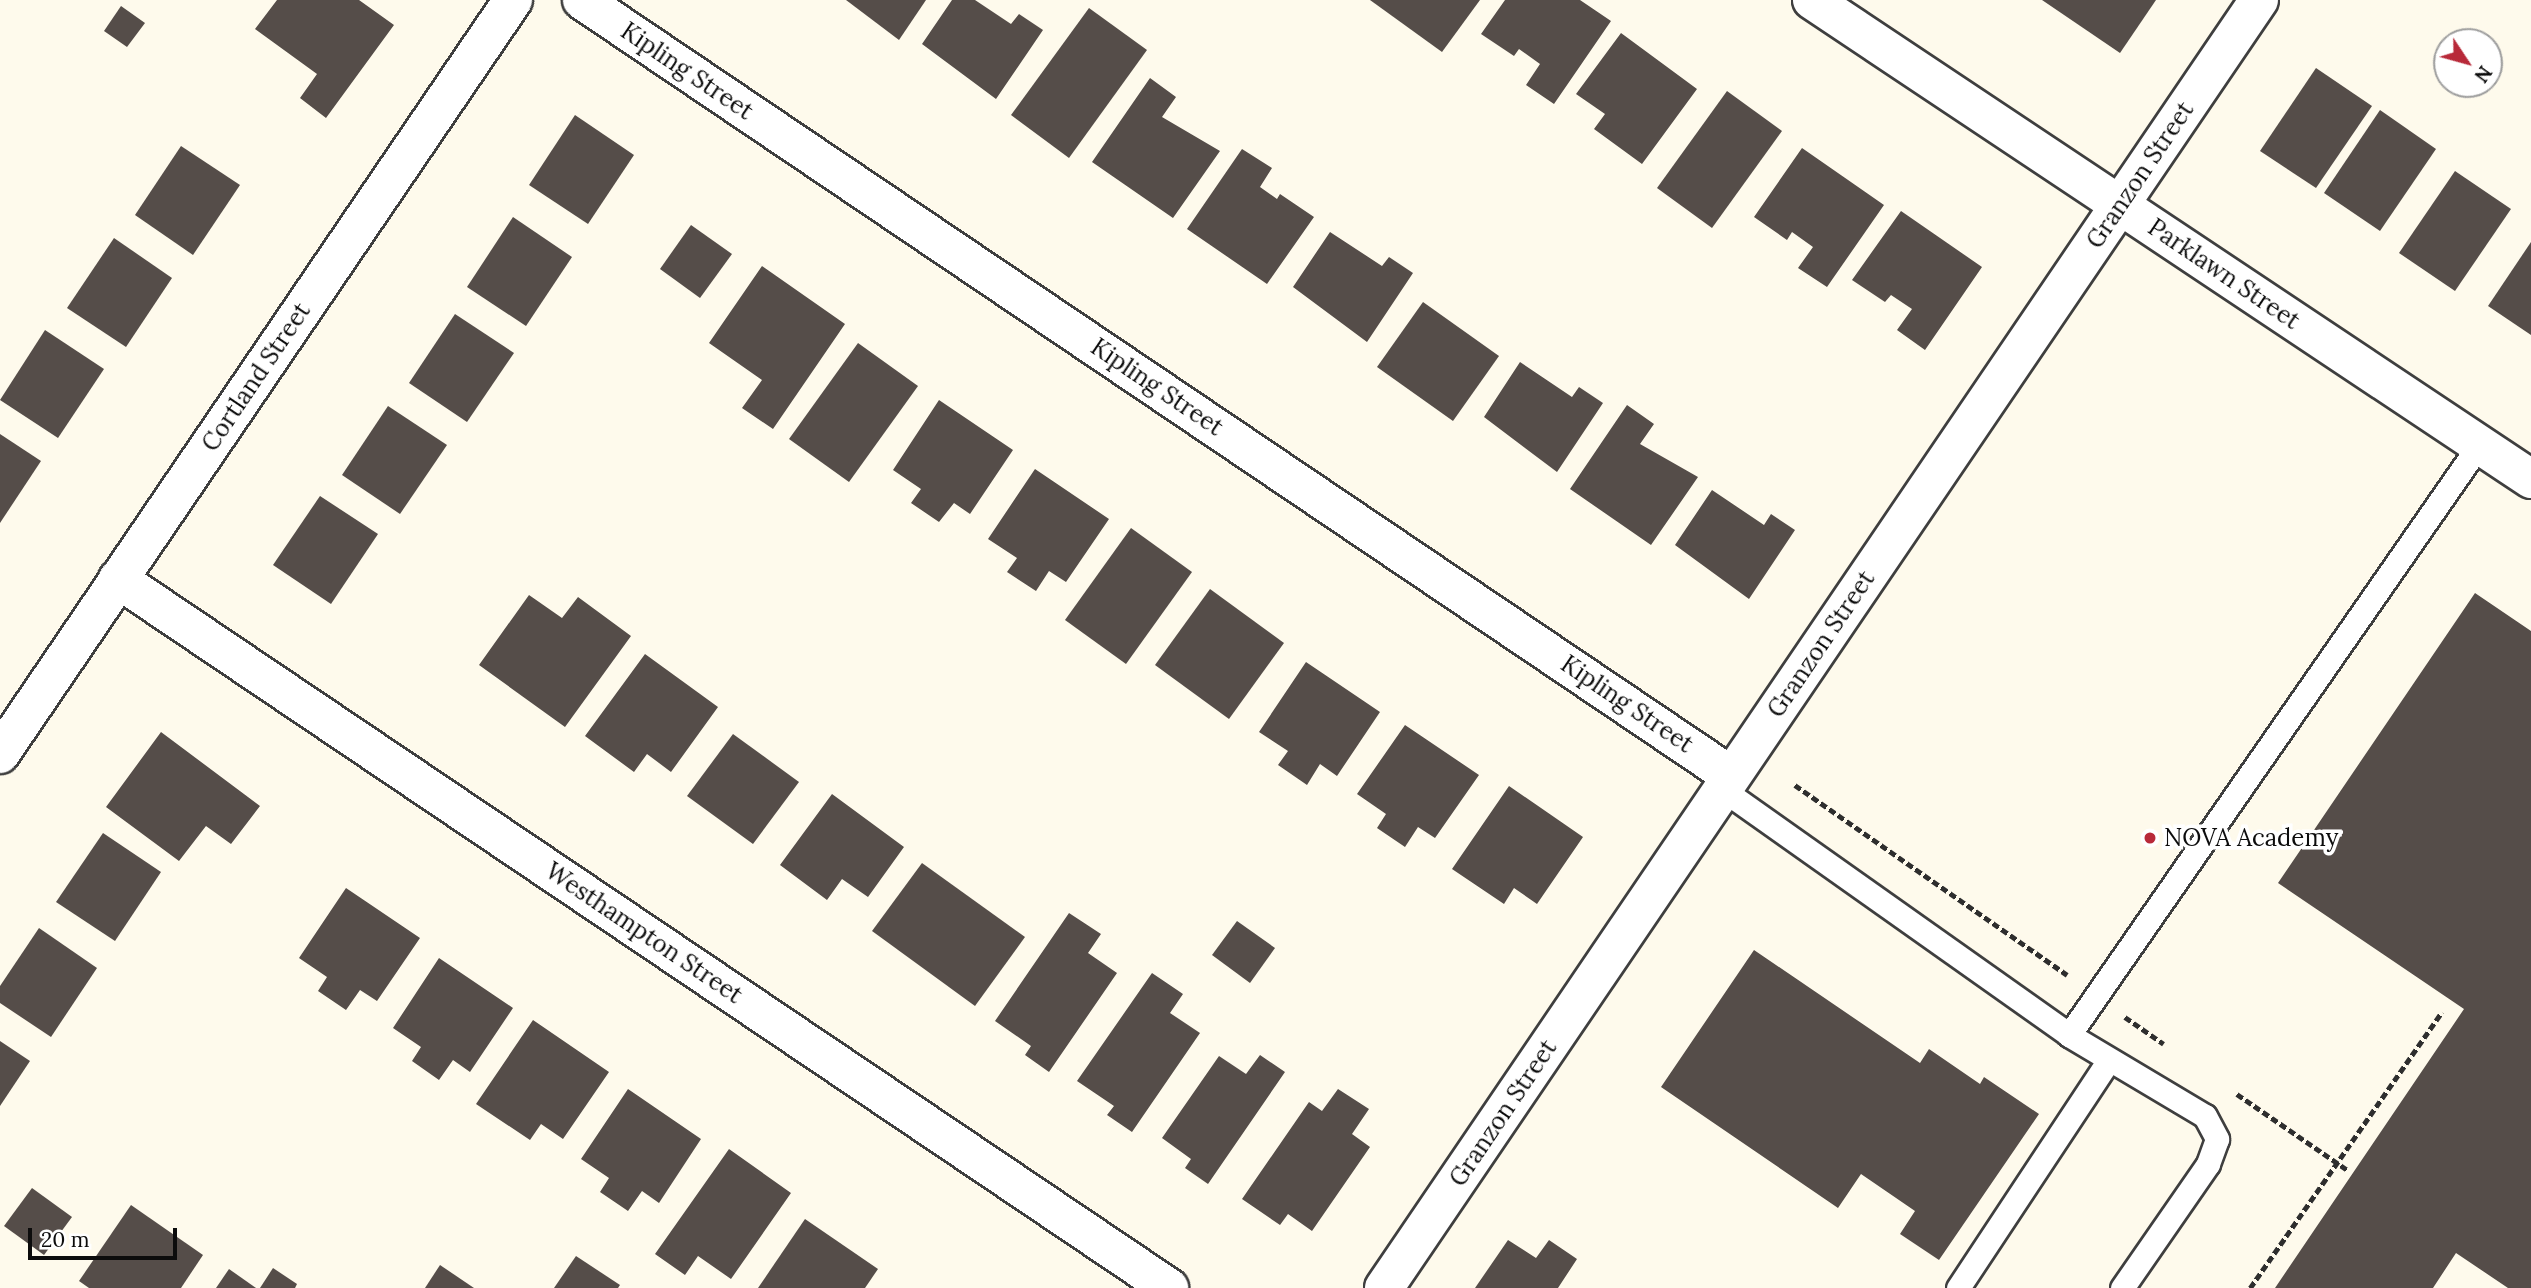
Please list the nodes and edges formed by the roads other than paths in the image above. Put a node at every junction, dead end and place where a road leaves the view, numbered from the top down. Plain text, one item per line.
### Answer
1 (513, 0) edge
2 (582, 0) edge
3 (1812, 0) edge
4 (2259, 0) edge
5 (2120, 204) junction
6 (2479, 445) junction
7 (2531, 480) edge
8 (118, 579) junction
9 (0, 754) edge
10 (1726, 783) junction
11 (2069, 1035) junction
12 (2108, 1061) junction
13 (1169, 1288) edge
14 (1384, 1288) edge
15 (1958, 1288) edge
16 (2122, 1288) edge

1 - 8 street, Cortland Street
2 - 10 street, Kipling Street
3 - 5 street, Parklawn Street
4 - 5 street, Granzon Street
5 - 6 street, Parklawn Street
5 - 10 street, Granzon Street
6 - 7 street, Parklawn Street
6 - 11 lane
8 - 9 street, Cortland Street
8 - 13 street, Westhampton Street
10 - 11 lane
10 - 14 street, Granzon Street
11 - 12 lane
12 - 15 lane
12 - 16 lane

